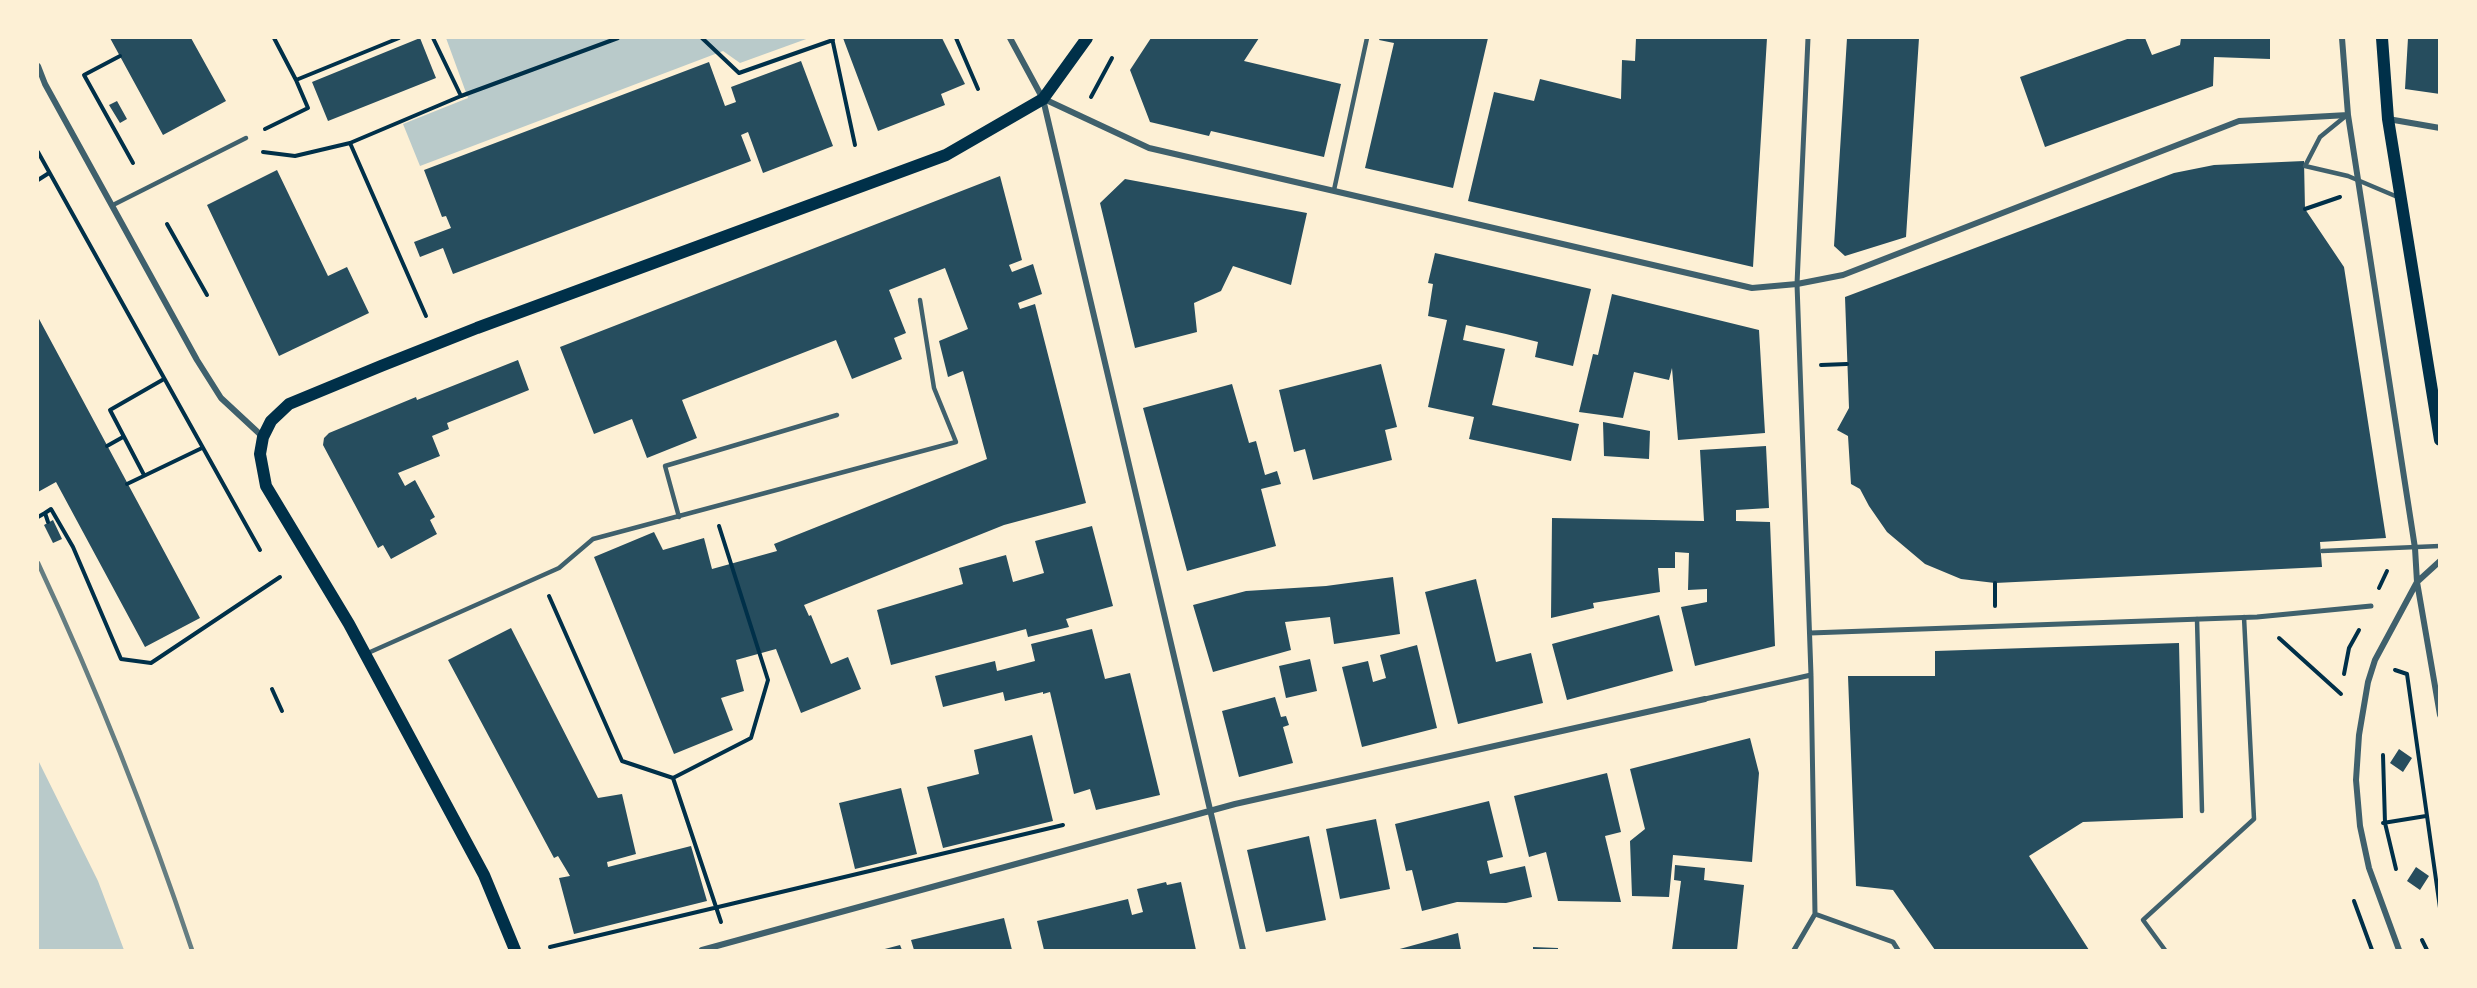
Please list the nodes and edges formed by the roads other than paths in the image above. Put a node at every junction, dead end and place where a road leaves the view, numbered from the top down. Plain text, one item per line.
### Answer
1 (1010, 38) edge
2 (1087, 38) edge
3 (1367, 38) edge
4 (1808, 38) edge
5 (2342, 38) edge
6 (2382, 38) edge
7 (38, 66) edge
8 (1043, 99) junction
9 (2348, 115) junction
10 (2388, 119) junction
11 (2439, 128) edge
12 (246, 138) road end
13 (2360, 183) junction
14 (1334, 190) junction
15 (2400, 198) junction
16 (113, 205) junction
17 (1797, 284) junction
18 (920, 300) dead end
19 (837, 415) dead end
20 (263, 437) junction
21 (2439, 440) edge
22 (679, 517) junction
23 (2439, 546) edge
24 (2415, 548) junction
25 (2322, 551) dead end
26 (2439, 561) edge
27 (2417, 582) junction
28 (2371, 606) dead end
29 (2244, 617) junction
30 (2197, 618) junction
31 (1810, 633) junction
32 (365, 654) junction
33 (1811, 675) junction
34 (1705, 699) joint
35 (2439, 715) edge
36 (1210, 811) junction
37 (2202, 811) dead end
38 (1815, 914) junction
39 (713, 949) edge
40 (515, 951) edge
41 (702, 951) edge
42 (1243, 951) edge
43 (1794, 951) edge
44 (1898, 951) edge
45 (2165, 951) edge
46 (2400, 951) edge

1 - 8 street
2 - 8 main road
3 - 14 lane
4 - 17 street
5 - 9 street
6 - 10 main road
7 - 16 street
8 - 14 street
8 - 20 main road
8 - 36 street
9 - 13 street
9 - 13 lane
9 - 17 street
10 - 11 street
10 - 15 main road
12 - 16 lane
13 - 15 lane
13 - 24 street
14 - 17 street
15 - 21 main road
16 - 20 street
17 - 31 street
18 - 22 lane
19 - 22 lane
20 - 32 main road
22 - 32 lane
23 - 24 lane
24 - 25 lane
24 - 27 street
26 - 27 street
27 - 35 street
27 - 46 street
28 - 29 street
29 - 30 street
29 - 45 lane
30 - 31 street
30 - 37 lane
31 - 33 street
32 - 40 main road
33 - 34 street
33 - 38 street
34 - 36 street
36 - 39 street
36 - 42 street
38 - 43 street
38 - 44 street
39 - 41 street

